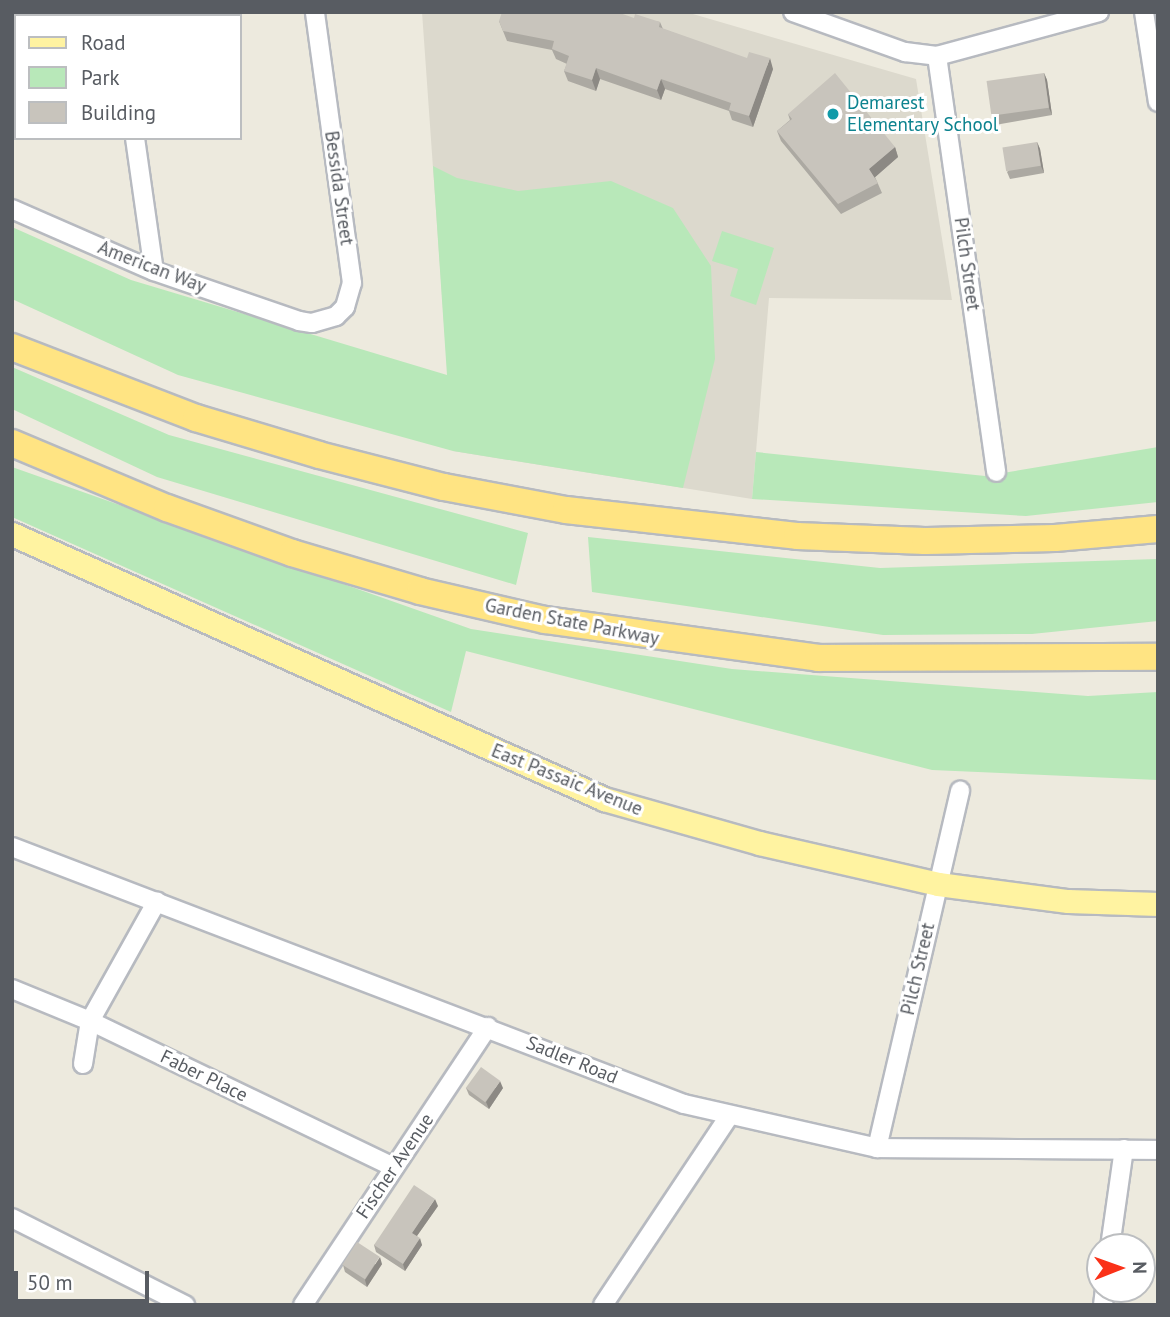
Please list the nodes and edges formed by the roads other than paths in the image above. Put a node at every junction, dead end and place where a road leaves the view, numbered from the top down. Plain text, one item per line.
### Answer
1 (315, 12) edge
2 (793, 12) edge
3 (1099, 12) edge
4 (1144, 12) edge
5 (937, 56) junction
6 (1158, 102) edge
7 (135, 140) edge
8 (12, 209) edge
9 (154, 271) junction
10 (295, 319) joint
11 (12, 347) edge
12 (12, 443) edge
13 (996, 472) dead end
14 (1158, 529) edge
15 (12, 534) edge
16 (1153, 659) edge
17 (960, 791) dead end
18 (12, 846) edge
19 (938, 884) junction
20 (157, 901) junction
21 (1158, 904) edge
22 (12, 989) edge
23 (90, 1021) junction
24 (488, 1027) junction
25 (83, 1064) dead end
26 (729, 1116) junction
27 (877, 1148) junction
28 (1124, 1149) junction
29 (1158, 1150) edge
30 (394, 1167) junction
31 (12, 1218) edge
32 (1112, 1233) edge
33 (185, 1305) edge
34 (303, 1305) edge
35 (603, 1305) edge

1 - 10 street, Bessida Street
2 - 5 street
3 - 5 street
4 - 6 street
5 - 13 street, Pilch Street
7 - 9 street
8 - 9 street, American Way
9 - 10 street, American Way
11 - 14 highway
12 - 16 highway, Garden State Parkway
15 - 19 main road, East Passaic Avenue
17 - 19 street, Pilch Street
18 - 20 street, Sadler Road
19 - 21 main road, East Passaic Avenue
19 - 27 street, Pilch Street
20 - 23 street
20 - 24 street, Sadler Road
22 - 23 street, Faber Place
23 - 25 street
23 - 30 street, Faber Place
24 - 26 street, Sadler Road
24 - 30 street, Fischer Avenue
26 - 27 street, Sadler Road
26 - 35 street
27 - 28 street, Sadler Road
28 - 29 street, Sadler Road
28 - 32 street
30 - 34 street, Fischer Avenue
31 - 33 street

